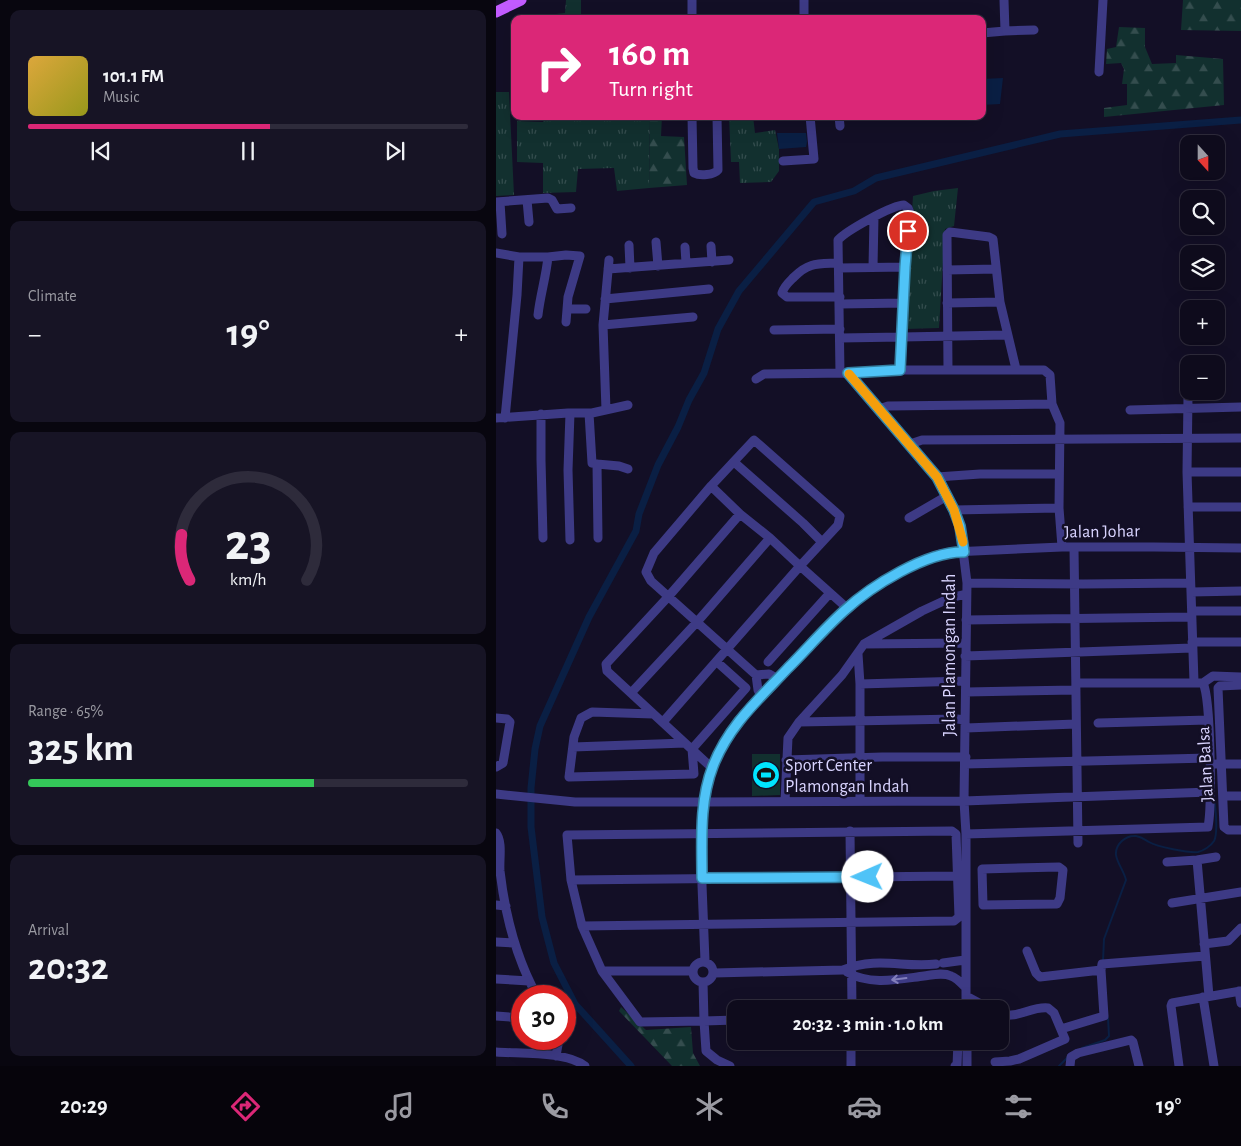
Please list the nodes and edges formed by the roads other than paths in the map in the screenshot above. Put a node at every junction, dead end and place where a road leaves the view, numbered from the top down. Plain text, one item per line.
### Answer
1 (520, 0) edge
2 (692, 0) edge
3 (804, 0) edge
4 (1004, 0) edge
5 (1103, 0) edge
6 (496, 12) edge
7 (692, 15) edge
8 (804, 15) edge
9 (1034, 30) dead end
10 (1005, 31) junction
11 (986, 33) edge
12 (1099, 72) dead end
13 (692, 120) edge
14 (717, 120) edge
15 (810, 120) edge
16 (839, 120) edge
17 (840, 126) dead end
18 (783, 161) dead end
19 (527, 200) junction
20 (498, 202) edge
21 (571, 208) dead end
22 (874, 217) junction
23 (529, 222) dead end
24 (502, 234) dead end
25 (656, 242) dead end
26 (629, 245) dead end
27 (685, 246) dead end
28 (711, 246) dead end
29 (496, 254) edge
30 (519, 257) junction
31 (548, 257) junction
32 (729, 260) dead end
33 (712, 262) junction
34 (686, 264) junction
35 (838, 265) junction
36 (658, 266) junction
37 (873, 267) junction
38 (905, 267) junction
39 (630, 268) junction
40 (996, 269) junction
41 (947, 270) junction
42 (709, 289) dead end
43 (605, 299) junction
44 (840, 300) junction
45 (1000, 302) junction
46 (904, 303) junction
47 (947, 303) junction
48 (567, 309) junction
49 (586, 309) dead end
50 (538, 315) dead end
51 (693, 317) dead end
52 (566, 322) dead end
53 (603, 325) junction
54 (774, 330) dead end
55 (840, 333) junction
56 (1007, 335) junction
57 (902, 337) junction
58 (948, 337) junction
59 (1016, 369) junction
60 (900, 370) junction
61 (948, 370) junction
62 (844, 373) junction
63 (756, 379) dead end
64 (1188, 400) edge
65 (1052, 404) junction
66 (628, 405) dead end
67 (1241, 407) edge
68 (879, 409) junction
69 (1188, 409) junction
70 (606, 410) junction
71 (1130, 410) dead end
72 (570, 412) junction
73 (589, 413) junction
74 (541, 414) junction
75 (501, 418) edge
76 (1241, 438) edge
77 (1188, 439) junction
78 (1060, 440) junction
79 (910, 444) junction
80 (734, 462) junction
81 (597, 464) junction
82 (628, 469) dead end
83 (1188, 472) junction
84 (1241, 472) edge
85 (1059, 474) junction
86 (937, 477) junction
87 (711, 486) junction
88 (947, 496) junction
89 (1241, 506) edge
90 (1188, 507) junction
91 (1059, 508) junction
92 (954, 510) junction
93 (740, 514) junction
94 (909, 518) dead end
95 (543, 538) dead end
96 (598, 538) dead end
97 (770, 538) junction
98 (570, 540) dead end
99 (822, 542) junction
100 (1190, 545) junction
101 (1062, 547) junction
102 (1074, 548) junction
103 (1241, 548) edge
104 (964, 552) junction
105 (800, 566) junction
106 (966, 583) junction
107 (1075, 584) junction
108 (1191, 588) junction
109 (1241, 591) edge
110 (830, 593) junction
111 (966, 594) junction
112 (668, 597) junction
113 (846, 608) junction
114 (1241, 611) edge
115 (1192, 614) junction
116 (1075, 618) junction
117 (966, 620) junction
118 (697, 622) junction
119 (1241, 642) edge
120 (965, 643) junction
121 (864, 644) junction
122 (1192, 645) junction
123 (728, 650) junction
124 (1076, 652) junction
125 (858, 654) junction
126 (965, 656) junction
127 (717, 662) junction
128 (768, 662) dead end
129 (756, 675) junction
130 (1241, 677) edge
131 (778, 679) junction
132 (965, 681) junction
133 (1198, 682) junction
134 (860, 684) junction
135 (1241, 685) edge
136 (1076, 686) junction
137 (966, 692) junction
138 (631, 693) junction
139 (761, 696) junction
140 (654, 714) junction
141 (496, 718) edge
142 (860, 720) junction
143 (1208, 720) junction
144 (663, 722) junction
145 (799, 722) junction
146 (1098, 723) dead end
147 (966, 724) junction
148 (1076, 724) junction
149 (689, 746) junction
150 (573, 747) junction
151 (860, 758) junction
152 (786, 760) junction
153 (965, 761) junction
154 (1076, 761) junction
155 (1214, 762) junction
156 (1241, 764) edge
157 (496, 767) edge
158 (712, 768) junction
159 (1210, 792) junction
160 (496, 794) edge
161 (1223, 796) junction
162 (1241, 796) edge
163 (1076, 797) junction
164 (860, 801) junction
165 (964, 801) junction
166 (704, 802) junction
167 (785, 802) junction
168 (1078, 830) junction
169 (1238, 830) edge
170 (850, 831) junction
171 (702, 832) junction
172 (496, 833) edge
173 (966, 834) junction
174 (1078, 843) dead end
175 (1216, 856) dead end
176 (1197, 860) junction
177 (1167, 862) dead end
178 (498, 870) edge
179 (957, 876) junction
180 (702, 878) junction
181 (850, 878) junction
182 (571, 880) junction
183 (982, 886) junction
184 (965, 888) junction
185 (1241, 892) edge
186 (1200, 898) junction
187 (1172, 903) dead end
188 (496, 905) edge
189 (506, 906) junction
190 (850, 923) junction
191 (703, 924) junction
192 (582, 926) junction
193 (1241, 928) edge
194 (496, 942) edge
195 (514, 943) junction
196 (1204, 944) junction
197 (1027, 951) dead end
198 (1205, 956) junction
199 (965, 960) junction
200 (705, 962) junction
201 (954, 962) junction
202 (937, 964) junction
203 (1104, 966) junction
204 (602, 971) junction
205 (693, 971) junction
206 (852, 971) junction
207 (714, 973) junction
208 (932, 974) junction
209 (951, 976) junction
210 (496, 979) edge
211 (529, 981) junction
212 (703, 982) junction
213 (531, 985) edge
214 (1240, 991) edge
215 (966, 992) junction
216 (1206, 996) junction
217 (852, 1000) edge
218 (966, 1000) edge
219 (977, 1000) edge
220 (1241, 1002) edge
221 (496, 1016) edge
222 (1009, 1016) edge
223 (511, 1017) edge
224 (727, 1020) edge
225 (704, 1021) junction
226 (1061, 1028) junction
227 (557, 1050) edge
228 (851, 1050) edge
229 (958, 1050) edge
230 (967, 1050) edge
231 (496, 1052) edge
232 (556, 1056) junction
233 (995, 1062) dead end
234 (585, 1066) edge
235 (730, 1066) edge
236 (851, 1066) edge
237 (955, 1066) edge
238 (967, 1066) edge
239 (1070, 1066) edge
240 (1139, 1066) edge
241 (1179, 1066) edge
242 (1214, 1066) edge

1 - 6 main road
2 - 7 street
3 - 8 street
4 - 10 street
5 - 12 street
9 - 10 street
10 - 11 street
13 - 14 street
15 - 18 street
16 - 17 street
19 - 20 street
19 - 21 street
19 - 23 street
20 - 24 street
22 - 35 street
22 - 37 street
22 - 38 street
25 - 36 street
26 - 39 street
27 - 34 street
28 - 33 street
29 - 30 street
30 - 31 street
30 - 75 street
31 - 48 street
31 - 50 street
32 - 33 street
33 - 34 street
34 - 36 street
35 - 37 street
35 - 44 street
35 - 44 street
36 - 39 street
37 - 38 street
38 - 46 street
39 - 43 street
40 - 41 street
40 - 41 street
40 - 45 street
41 - 47 street
42 - 43 street
43 - 53 street
44 - 46 street
44 - 55 street
45 - 47 street
45 - 56 street
46 - 57 street
47 - 58 street
48 - 49 street
48 - 52 street
51 - 53 street
53 - 70 street
54 - 55 street
55 - 57 street
55 - 62 street
56 - 58 street
56 - 59 street
57 - 58 street
57 - 60 street
58 - 61 street
59 - 61 street
59 - 65 street
60 - 61 street
60 - 62 street
62 - 63 street
62 - 68 street, Jalan Plamongan Indah
64 - 69 street
65 - 68 street
65 - 78 street
66 - 70 street
67 - 69 street
68 - 79 street, Jalan Plamongan Indah
69 - 71 street
69 - 77 street
70 - 73 street
72 - 73 street
72 - 74 street
72 - 98 street
73 - 81 street
74 - 75 street
74 - 95 street
76 - 77 street
77 - 78 street
77 - 83 street
78 - 79 street
78 - 85 street
79 - 86 street, Jalan Plamongan Indah
80 - 87 street
80 - 99 street
80 - 99 street
81 - 82 street
81 - 96 street
83 - 84 street
83 - 90 street
85 - 86 street
85 - 91 street
86 - 88 street, Jalan Plamongan Indah
87 - 93 street
87 - 112 street
88 - 92 street, Jalan Plamongan Indah
88 - 94 street
89 - 90 street
90 - 100 street
91 - 92 street
91 - 101 street
92 - 104 street, Jalan Plamongan Indah
93 - 97 street
93 - 112 street
97 - 105 street
97 - 118 street
99 - 105 street
100 - 102 street, Jalan Johar
100 - 103 street, Jalan Johar
100 - 108 street
101 - 102 street, Jalan Johar
101 - 104 street, Jalan Johar
102 - 107 street
104 - 106 street, Jalan Plamongan Indah
104 - 113 street, Jalan Johar
105 - 110 street
105 - 123 street
106 - 107 street
106 - 111 street, Jalan Plamongan Indah
107 - 108 street
107 - 116 street
108 - 109 street
108 - 115 street
110 - 113 street
110 - 128 street
111 - 117 street, Jalan Plamongan Indah
111 - 121 street
112 - 118 street
112 - 138 street
113 - 131 street, Jalan Johar
114 - 115 street
115 - 116 street
115 - 122 street
116 - 117 street
116 - 124 street
117 - 120 street, Jalan Plamongan Indah
118 - 123 street
118 - 138 street
119 - 122 street
120 - 121 street
120 - 126 street, Jalan Plamongan Indah
121 - 125 street
122 - 124 street
122 - 133 street
123 - 127 street
123 - 129 street
124 - 126 street
124 - 136 street
125 - 134 street
125 - 145 street
126 - 132 street, Jalan Plamongan Indah
127 - 144 street
127 - 149 street
129 - 131 street
129 - 139 street
130 - 133 street
131 - 139 street, Jalan Johar
132 - 134 street
132 - 137 street, Jalan Plamongan Indah
133 - 136 street
133 - 143 street
134 - 142 street
135 - 155 street, Jalan Balsa
136 - 137 street
136 - 148 street
137 - 147 street, Jalan Plamongan Indah
138 - 140 street
139 - 158 street, Jalan Johar
140 - 144 street
140 - 150 street
141 - 157 street
142 - 145 street
142 - 147 street
142 - 151 street
143 - 146 street
143 - 155 street
144 - 149 street
145 - 152 street
147 - 148 street
147 - 153 street, Jalan Plamongan Indah
148 - 154 street
149 - 150 street
149 - 150 street
149 - 158 street
151 - 152 street
151 - 153 street
151 - 164 street
152 - 167 street
153 - 154 street
153 - 165 street, Jalan Plamongan Indah
154 - 155 street
154 - 163 street
155 - 156 street
155 - 159 street
155 - 161 street, Jalan Balsa
158 - 166 street, Jalan Johar
159 - 163 street
159 - 168 street
160 - 166 street
161 - 162 street
161 - 169 street, Jalan Balsa
163 - 165 street
163 - 168 street
164 - 165 street
164 - 167 street
165 - 173 street, Jalan Plamongan Indah
166 - 167 street
166 - 171 street, Jalan Johar
168 - 173 street
168 - 174 street
170 - 171 street
170 - 179 street
170 - 181 street
171 - 180 street, Jalan Johar
171 - 182 street
172 - 178 street
173 - 184 street, Jalan Plamongan Indah
175 - 176 street
176 - 177 street
176 - 186 street
178 - 189 street
179 - 181 street
179 - 190 street
180 - 181 street
180 - 182 street
180 - 191 street, Jalan Johar
181 - 190 street
182 - 192 street
183 - 183 street
183 - 184 street
184 - 199 street, Jalan Plamongan Indah
185 - 186 street
186 - 187 street
186 - 196 street
188 - 189 street
189 - 195 street
190 - 191 street
190 - 206 street
191 - 192 street
191 - 200 street, Jalan Johar
192 - 204 street
193 - 196 street
194 - 195 street
195 - 211 street
196 - 198 street
197 - 203 street
198 - 203 street
198 - 216 street
199 - 201 street
199 - 215 street, Jalan Plamongan Indah
200 - 205 street
200 - 207 street
201 - 202 street
201 - 209 street
202 - 206 street
202 - 208 street
203 - 226 street
204 - 205 street
204 - 225 street
205 - 212 street
206 - 207 street
208 -> 206 street
206 - 217 street
207 - 212 street
208 - 209 street
209 - 215 street
210 - 211 street
211 - 213 street
212 - 225 street
214 - 216 street
214 - 220 street
215 - 218 street, Jalan Plamongan Indah
215 - 219 street
216 - 241 street
216 - 242 street
221 - 223 street
222 - 226 street
224 - 225 street
225 - 235 street
226 - 233 street
227 - 232 street
228 - 236 street
229 - 237 street
230 - 238 street
231 - 232 street
232 - 234 street
239 - 240 street

